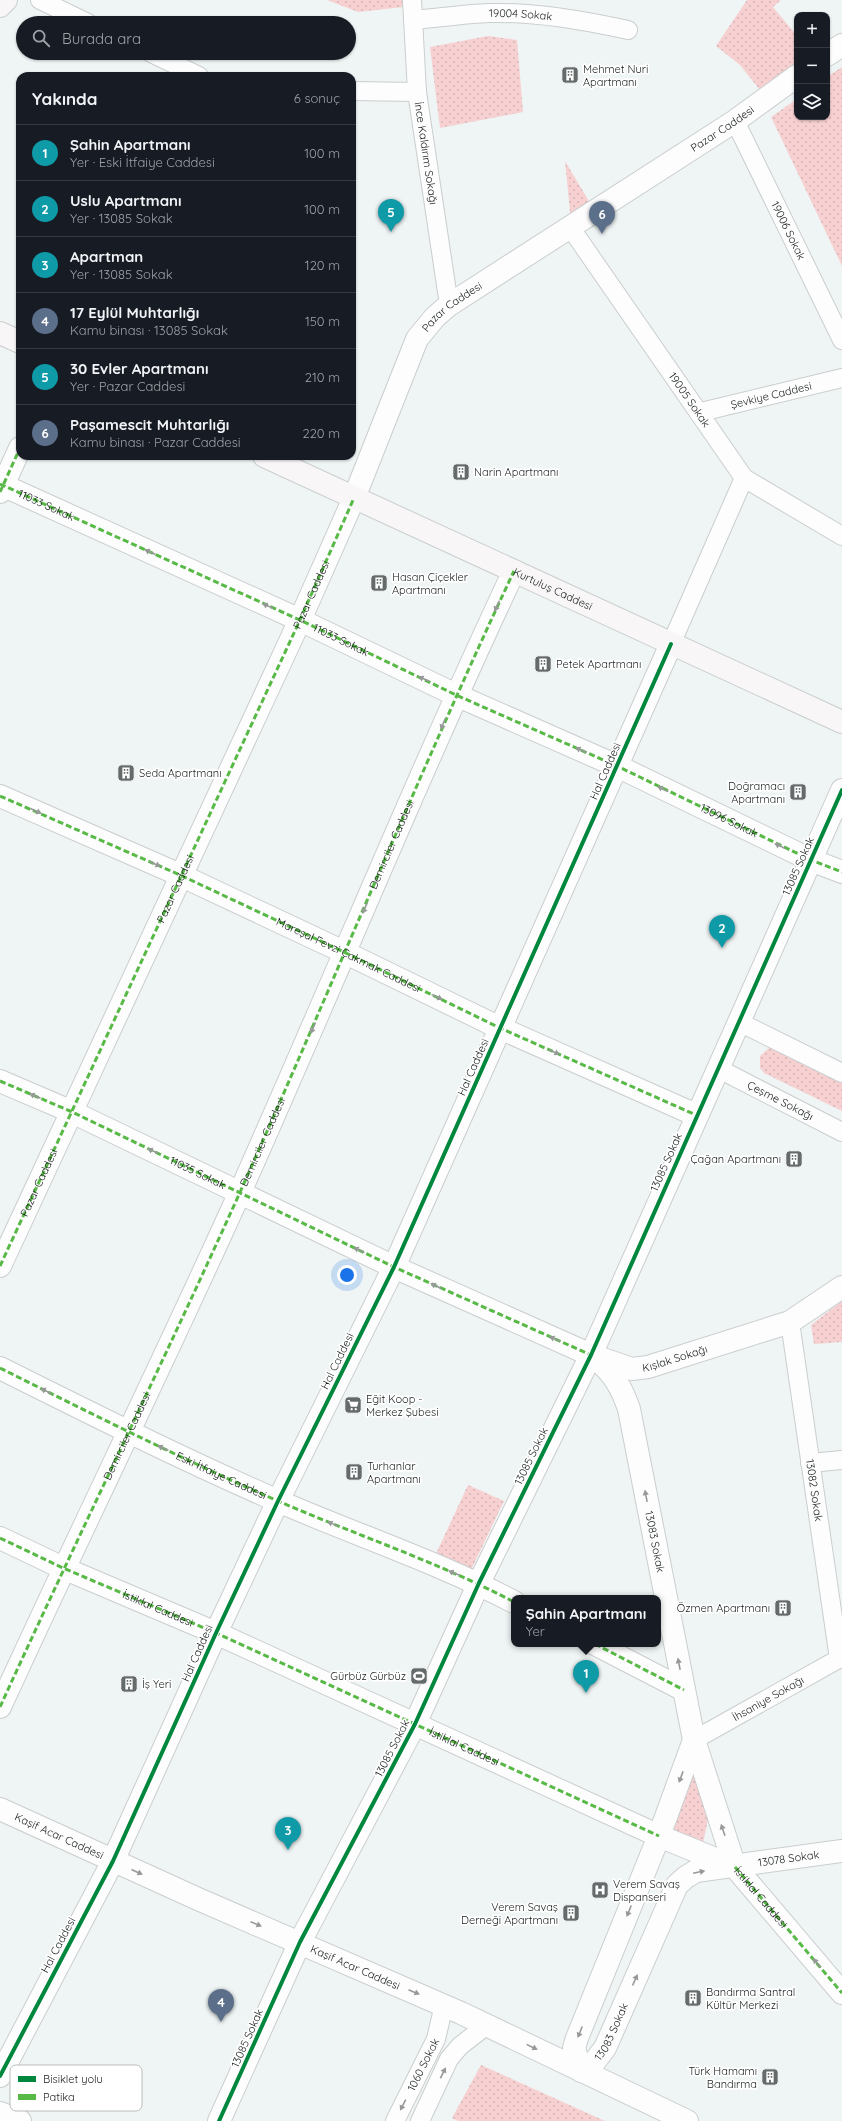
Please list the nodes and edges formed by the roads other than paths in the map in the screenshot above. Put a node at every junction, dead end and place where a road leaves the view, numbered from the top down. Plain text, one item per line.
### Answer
1 (6, 0) edge
2 (40, 0) edge
3 (412, 0) edge
4 (0, 6) edge
5 (73, 16) edge
6 (413, 20) junction
7 (628, 30) dead end
8 (842, 45) edge
9 (830, 53) edge
10 (166, 60) edge
11 (191, 72) edge
12 (794, 78) edge
13 (356, 91) edge
14 (417, 92) junction
15 (735, 121) junction
16 (570, 227) junction
17 (449, 305) junction
18 (0, 333) edge
19 (16, 340) edge
20 (842, 340) edge
21 (842, 378) edge
22 (701, 412) junction
23 (16, 456) edge
24 (273, 460) edge
25 (744, 478) junction
26 (1, 487) edge
27 (354, 498) junction
28 (842, 536) edge
29 (514, 571) junction
30 (300, 620) junction
31 (671, 644) junction
32 (456, 695) junction
33 (842, 722) edge
34 (616, 766) junction
35 (842, 790) edge
36 (0, 796) edge
37 (811, 860) junction
38 (842, 872) edge
39 (180, 875) junction
40 (346, 952) junction
41 (739, 1022) junction
42 (500, 1028) junction
43 (719, 1069) junction
44 (842, 1073) edge
45 (0, 1081) edge
46 (70, 1111) junction
47 (696, 1115) junction
48 (842, 1132) edge
49 (240, 1192) junction
50 (0, 1266) edge
51 (394, 1266) junction
52 (842, 1286) edge
53 (790, 1322) junction
54 (591, 1355) junction
55 (0, 1368) edge
56 (127, 1432) junction
57 (842, 1460) edge
58 (810, 1463) junction
59 (278, 1501) junction
60 (0, 1538) edge
61 (63, 1568) junction
62 (479, 1583) junction
63 (511, 1600) edge
64 (216, 1633) junction
65 (602, 1647) edge
66 (841, 1658) edge
67 (684, 1690) junction
68 (0, 1707) edge
69 (414, 1724) junction
70 (694, 1740) junction
71 (0, 1809) edge
72 (659, 1836) junction
73 (842, 1851) edge
74 (113, 1861) junction
75 (735, 1867) junction
76 (300, 1942) junction
77 (842, 1993) edge
78 (444, 2005) junction
79 (487, 2026) junction
80 (581, 2071) junction
81 (0, 2076) edge
82 (0, 2113) edge
83 (20, 2121) edge
84 (219, 2121) edge
85 (396, 2121) edge
86 (420, 2121) edge
87 (686, 2121) edge

1 - 4 main road
2 - 5 lane
3 - 6 lane, İnce Kaldırım Sokağı
6 - 7 lane, 19004 Sokak
6 - 14 lane, İnce Kaldırım Sokağı
8 - 9 street
10 - 11 lane
12 - 15 street, Pazar Caddesi
13 - 14 lane
14 - 17 lane, İnce Kaldırım Sokağı
15 - 16 street, Pazar Caddesi
15 - 20 lane, 19006 Sokak
16 - 17 street, Pazar Caddesi
16 - 22 lane, 19005 Sokak
17 - 27 street, Pazar Caddesi
18 - 19 main road
21 - 22 lane, Şevkiye Caddesi
22 - 25 lane, 19005 Sokak
23 - 26 street
24 - 27 main road, Kurtuluş Caddesi
25 - 28 lane, 19005 Sokak
25 - 31 lane, Hal Caddesi
30 -> 26 street, 11033 Sokak
27 - 29 main road, Kurtuluş Caddesi
27 - 30 street, Pazar Caddesi
29 - 31 main road, Kurtuluş Caddesi
29 -> 32 street, Demirciler Caddesi
32 -> 30 street, 11033 Sokak
30 - 39 street, Pazar Caddesi
31 - 33 main road, Kurtuluş Caddesi
31 - 34 street, Hal Caddesi
34 -> 32 street, 11033 Sokak
32 -> 40 street, Demirciler Caddesi
37 -> 34 street, 13096 Sokak
34 - 42 street, Hal Caddesi
35 - 37 street, 13085 Sokak
36 -> 39 street, Mareşal Fevzi Çakmak Caddesi
37 - 38 street, 13096 Sokak
37 - 41 street, 13085 Sokak
39 - 40 street, Mareşal Fevzi Çakmak Caddesi
39 - 46 street, Pazar Caddesi
40 -> 42 street, Mareşal Fevzi Çakmak Caddesi
40 -> 49 street, Demirciler Caddesi
41 - 43 street, 13085 Sokak
41 - 44 lane
42 -> 47 street, Mareşal Fevzi Çakmak Caddesi
42 - 51 street, Hal Caddesi
43 - 47 street, 13085 Sokak
43 - 48 lane, Çeşme Sokağı
46 -> 45 street, 11035 Sokak
49 -> 46 street, 11035 Sokak
46 - 50 street, Pazar Caddesi
47 - 54 street, 13085 Sokak
51 -> 49 street, 11035 Sokak
49 - 56 street, Demirciler Caddesi
54 -> 51 street, Kışlak Sokağı
51 - 59 street, Hal Caddesi
52 - 53 street, Kışlak Sokağı
53 - 54 street, Kışlak Sokağı
53 - 58 lane, 13082 Sokak
54 - 62 street, 13085 Sokak
67 -> 54 street, 13083 Sokak
56 -> 55 street, Eski İtfaiye Caddesi
59 -> 56 street, Eski İtfaiye Caddesi
56 - 61 street, Demirciler Caddesi
57 - 58 lane
58 - 66 lane, 13082 Sokak
62 -> 59 street, Eski İtfaiye Caddesi
59 - 64 street, Hal Caddesi
60 - 61 street, İstiklal Caddesi
61 - 64 street, İstiklal Caddesi
61 - 68 street, Demirciler Caddesi
62 - 63 street, Eski İtfaiye Caddesi
62 - 69 street, 13085 Sokak
64 - 69 street, İstiklal Caddesi
64 - 74 street, Hal Caddesi
65 - 67 street
66 - 70 lane, İhsaniye Sokağı
67 - 70 street, 13083 Sokak
69 - 72 street, İstiklal Caddesi
69 - 76 street, 13085 Sokak
70 -> 72 street, 13083 Sokak
75 -> 70 street, 13083 Sokak
71 - 74 street, Kaşif Acar Caddesi
72 - 75 street, İstiklal Caddesi
72 -> 80 street, 13083 Sokak
73 - 75 street, 13078 Sokak
74 -> 76 street, Kaşif Acar Caddesi
74 - 81 street, Hal Caddesi
77 -> 75 street, İstiklal Caddesi
80 -> 75 street, 13083 Sokak
76 -> 78 street, Kaşif Acar Caddesi
76 - 84 street, 13085 Sokak
78 - 79 street, Kaşif Acar Caddesi
78 -> 85 lane, 1060 Sokak
79 -> 80 street, Kaşif Acar Caddesi
86 -> 79 lane, 1060 Sokak
80 - 87 street, Kaşif Acar Caddesi
82 - 83 street

